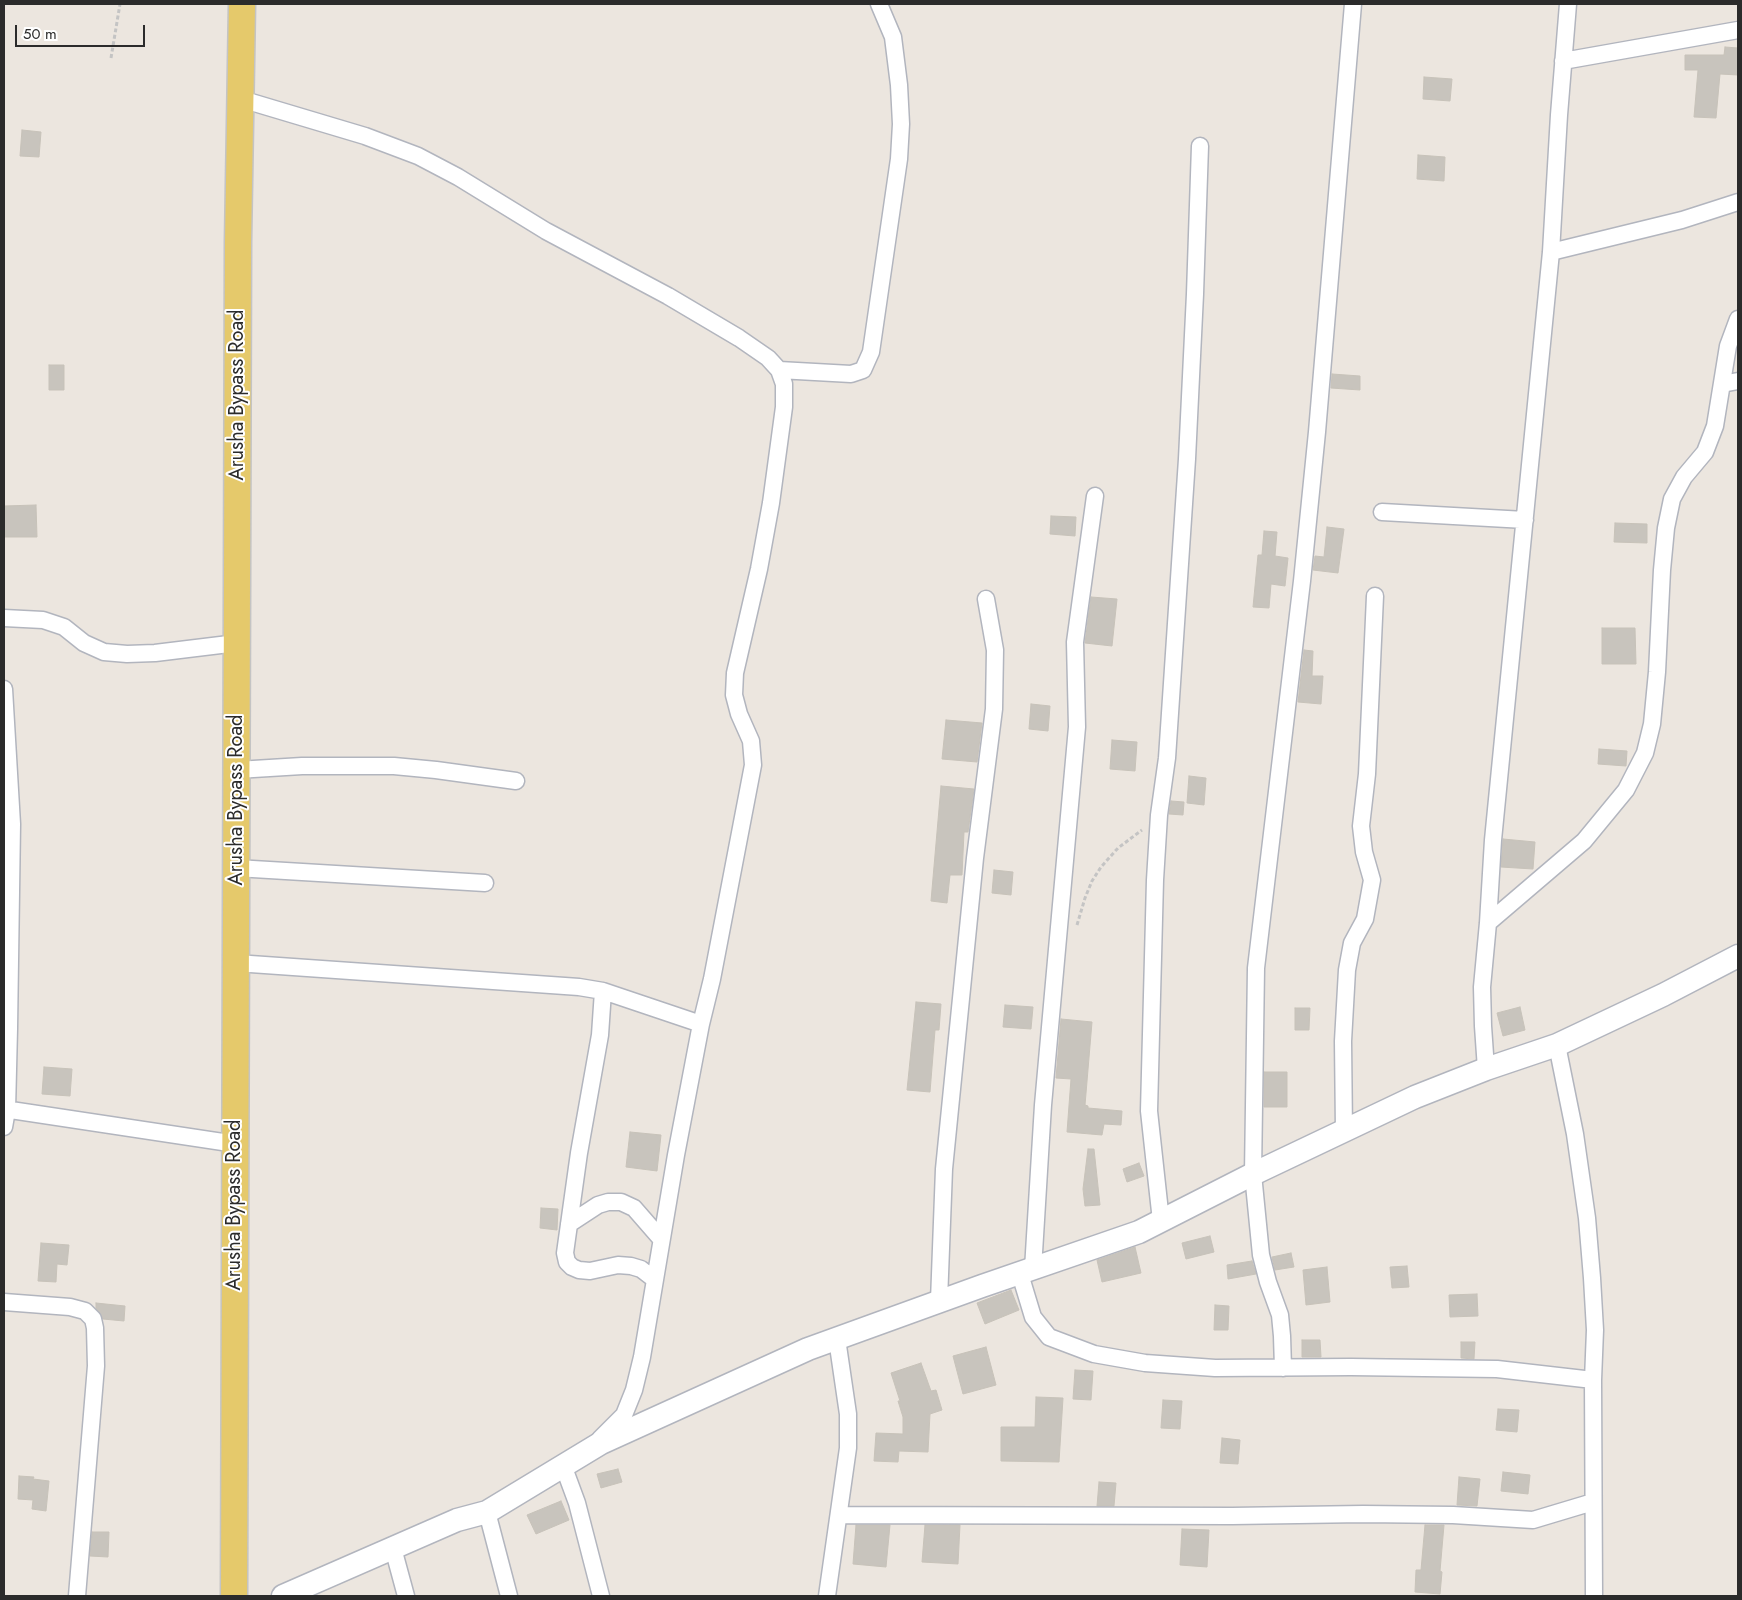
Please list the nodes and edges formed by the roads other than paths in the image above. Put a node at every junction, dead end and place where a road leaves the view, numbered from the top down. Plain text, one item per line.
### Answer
1 (242, 4) edge
2 (880, 4) edge
3 (1353, 4) edge
4 (1568, 4) edge
5 (1738, 30) edge
6 (1563, 61) junction
7 (241, 99) junction
8 (1200, 146) dead end
9 (1738, 202) edge
10 (1552, 252) junction
11 (1738, 319) edge
12 (779, 370) junction
13 (1730, 382) edge
14 (1095, 496) dead end
15 (1382, 512) dead end
16 (1525, 520) junction
17 (1375, 596) dead end
18 (986, 599) dead end
19 (4, 618) edge
20 (237, 643) junction
21 (4, 689) edge
22 (237, 770) junction
23 (516, 781) dead end
24 (236, 868) junction
25 (485, 882) dead end
26 (1488, 922) junction
27 (1738, 956) edge
28 (236, 963) junction
29 (603, 990) junction
30 (701, 1024) junction
31 (1558, 1045) junction
32 (1486, 1069) junction
33 (5, 1109) edge
34 (4, 1127) edge
35 (1344, 1132) junction
36 (236, 1144) junction
37 (1253, 1174) junction
38 (1161, 1221) junction
39 (569, 1224) junction
40 (661, 1239) junction
41 (1026, 1272) junction
42 (654, 1279) junction
43 (4, 1302) edge
44 (939, 1302) junction
45 (837, 1339) junction
46 (1283, 1368) junction
47 (1593, 1380) junction
48 (592, 1448) junction
49 (563, 1466) junction
50 (1593, 1502) junction
51 (487, 1512) junction
52 (839, 1515) junction
53 (393, 1548) junction
54 (77, 1596) edge
55 (234, 1596) edge
56 (283, 1596) edge
57 (406, 1596) edge
58 (509, 1596) edge
59 (601, 1596) edge
60 (828, 1596) edge
61 (1594, 1596) edge

1 - 7 main road, Arusha Bypass Road
2 - 12 street
3 - 37 street
4 - 6 street
5 - 6 street
6 - 10 street
7 - 12 street
7 - 20 main road, Arusha Bypass Road
8 - 38 street
9 - 10 street
10 - 16 street
11 - 13 street
12 - 30 street
13 - 26 street
14 - 41 street
15 - 16 street
16 - 26 street
17 - 35 street
18 - 44 street
19 - 20 street
20 - 22 main road, Arusha Bypass Road
21 - 33 street
22 - 23 street
22 - 24 main road, Arusha Bypass Road
24 - 25 street
24 - 28 main road, Arusha Bypass Road
26 - 32 street
27 - 31 street
28 - 29 street
28 - 36 main road, Arusha Bypass Road
29 - 30 street
29 - 39 street
30 - 40 street
31 - 32 street
31 - 47 street
32 - 35 street
33 - 34 street
33 - 36 street
35 - 37 street
36 - 55 main road, Arusha Bypass Road
37 - 38 street
37 - 46 street
38 - 41 street
39 - 40 street
39 - 42 street
40 - 42 street
41 - 44 street
41 - 46 street
42 - 48 street
43 - 54 street
44 - 45 street
45 - 48 street
45 - 52 street
46 - 47 street
47 - 50 street
48 - 49 street
49 - 51 street
49 - 59 street
50 - 52 street
50 - 61 street
51 - 53 street
51 - 58 street
52 - 60 street
53 - 56 street
53 - 57 street

